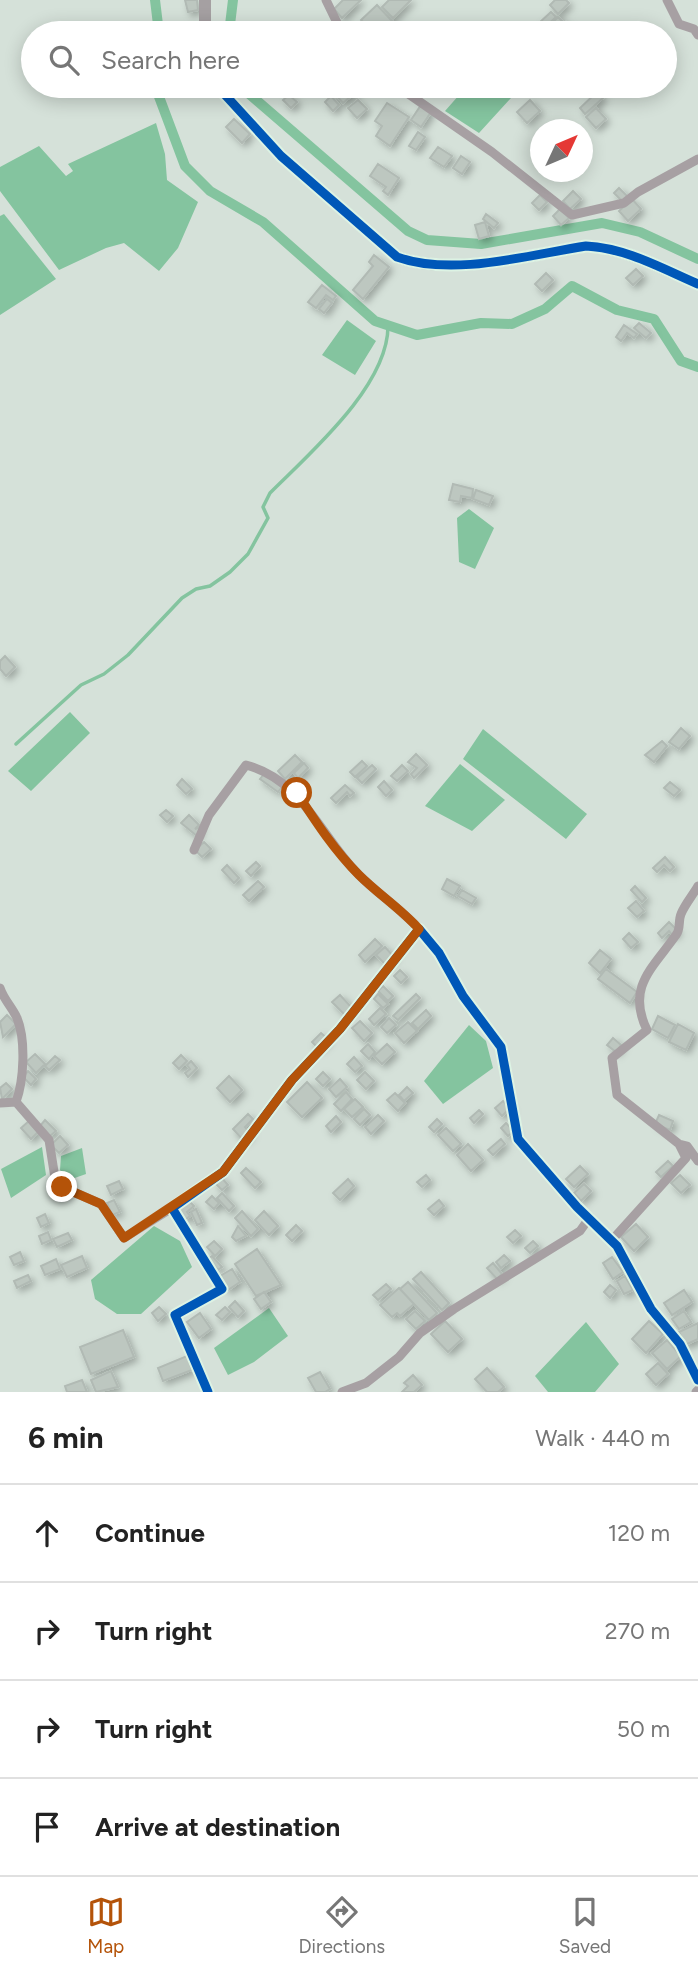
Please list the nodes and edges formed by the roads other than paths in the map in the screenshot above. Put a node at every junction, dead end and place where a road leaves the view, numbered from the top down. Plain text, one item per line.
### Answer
1 (205, 0) edge
2 (326, 0) edge
3 (667, 0) edge
4 (205, 21) edge
5 (336, 21) edge
6 (697, 30) edge
7 (228, 98) edge
8 (414, 98) edge
9 (698, 159) edge
10 (698, 284) edge
11 (194, 850) dead end
12 (698, 886) edge
13 (419, 929) junction
14 (0, 988) edge
15 (16, 1102) junction
16 (0, 1103) edge
17 (679, 1144) junction
18 (698, 1161) edge
19 (172, 1208) junction
20 (590, 1217) junction
21 (612, 1240) junction
22 (698, 1380) edge
23 (208, 1392) edge
24 (342, 1392) edge

1 - 4 street
2 - 5 street
3 - 6 street
7 - 10 street
8 - 9 street
11 - 13 street
12 - 17 street
13 - 19 street
13 - 20 street
14 - 15 street
15 - 16 street
15 - 19 street
17 - 18 street
17 - 21 street
19 - 23 street
20 - 21 street
20 - 24 street
21 - 22 street

